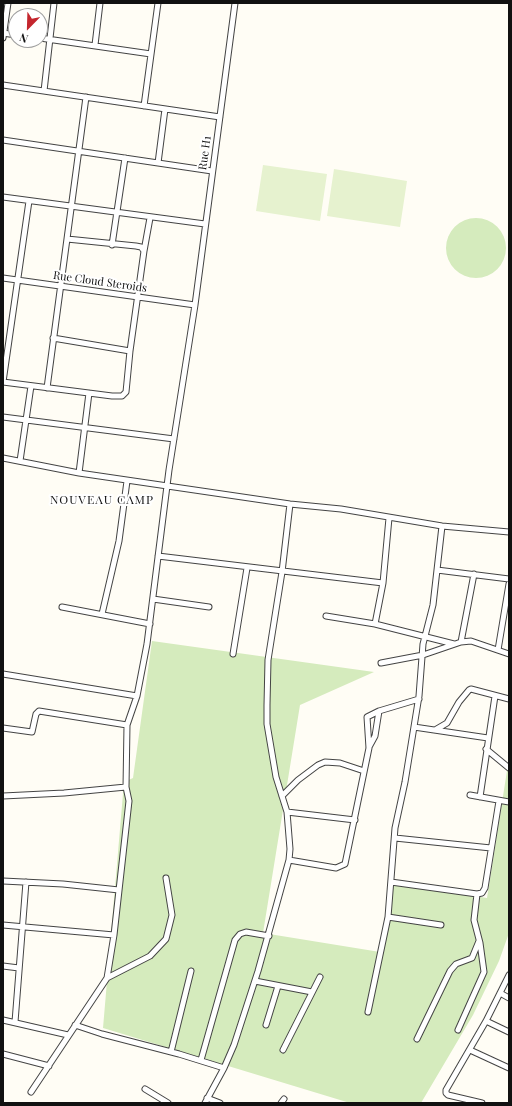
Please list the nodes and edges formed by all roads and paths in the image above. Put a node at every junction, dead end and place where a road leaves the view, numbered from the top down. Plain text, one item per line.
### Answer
1 (8, 3) edge
2 (54, 3) edge
3 (100, 3) edge
4 (158, 3) edge
5 (235, 3) edge
6 (3, 33) edge
7 (3, 38) edge
8 (50, 39) junction
9 (95, 45) junction
10 (151, 54) junction
11 (3, 85) edge
12 (44, 91) junction
13 (86, 97) junction
14 (144, 106) junction
15 (165, 109) junction
16 (220, 117) junction
17 (3, 140) edge
18 (79, 150) junction
19 (125, 158) junction
20 (158, 163) junction
21 (212, 171) junction
22 (3, 197) edge
23 (29, 201) junction
24 (71, 206) junction
25 (117, 212) junction
26 (150, 218) junction
27 (205, 224) junction
28 (67, 239) junction
29 (112, 244) junction
30 (144, 251) junction
31 (3, 278) edge
32 (18, 280) junction
33 (60, 286) junction
34 (138, 298) junction
35 (195, 305) junction
36 (54, 338) junction
37 (130, 351) junction
38 (3, 382) edge
39 (31, 386) junction
40 (47, 388) junction
41 (89, 393) junction
42 (3, 417) edge
43 (26, 420) junction
44 (84, 427) junction
45 (174, 440) junction
46 (3, 458) edge
47 (20, 461) junction
48 (79, 473) junction
49 (127, 481) junction
50 (167, 486) junction
51 (290, 504) junction
52 (389, 518) junction
53 (442, 526) junction
54 (509, 532) edge
55 (158, 556) junction
56 (247, 568) junction
57 (437, 570) junction
58 (282, 572) junction
59 (474, 574) junction
60 (509, 579) edge
61 (383, 584) junction
62 (509, 584) edge
63 (153, 599) junction
64 (62, 607) dead end
65 (209, 607) dead end
66 (102, 614) junction
67 (326, 616) dead end
68 (150, 624) junction
69 (376, 624) junction
70 (425, 637) junction
71 (461, 642) junction
72 (454, 644) junction
73 (498, 650) junction
74 (233, 654) dead end
75 (509, 654) edge
76 (423, 655) junction
77 (381, 663) dead end
78 (3, 674) edge
79 (137, 696) junction
80 (495, 696) junction
81 (419, 699) junction
82 (509, 699) edge
83 (379, 711) junction
84 (127, 725) junction
85 (414, 727) junction
86 (3, 728) edge
87 (435, 730) junction
88 (488, 738) junction
89 (369, 748) junction
90 (486, 749) junction
91 (509, 768) edge
92 (364, 771) junction
93 (126, 787) junction
94 (470, 795) dead end
95 (3, 796) edge
96 (282, 796) junction
97 (480, 797) junction
98 (499, 801) junction
99 (509, 802) edge
100 (287, 812) junction
101 (355, 820) junction
102 (395, 838) junction
103 (491, 848) junction
104 (289, 860) junction
105 (166, 878) dead end
106 (3, 881) edge
107 (26, 882) junction
108 (391, 882) junction
109 (119, 890) junction
110 (477, 894) junction
111 (388, 917) junction
112 (3, 925) edge
113 (441, 925) dead end
114 (23, 927) junction
115 (114, 935) junction
116 (268, 936) junction
117 (479, 940) junction
118 (3, 966) edge
119 (19, 968) junction
120 (190, 971) dead end
121 (509, 975) edge
122 (320, 977) dead end
123 (107, 978) junction
124 (255, 981) junction
125 (278, 986) junction
126 (312, 992) junction
127 (500, 994) junction
128 (509, 998) edge
129 (368, 1012) dead end
130 (3, 1020) edge
131 (486, 1021) junction
132 (14, 1022) junction
133 (75, 1025) junction
134 (266, 1025) dead end
135 (458, 1030) dead end
136 (509, 1032) edge
137 (68, 1035) junction
138 (417, 1039) dead end
139 (283, 1050) dead end
140 (470, 1050) junction
141 (171, 1052) junction
142 (3, 1054) edge
143 (201, 1060) junction
144 (49, 1066) junction
145 (224, 1068) junction
146 (509, 1068) edge
147 (145, 1089) dead end
148 (31, 1092) dead end
149 (208, 1098) junction
150 (168, 1103) edge
151 (205, 1103) edge
152 (220, 1103) edge
153 (482, 1103) edge

1 - 6 street
2 - 8 street
3 - 9 street
4 - 10 street
5 - 16 street, Rue H1
6 - 7 street
8 - 9 street
8 - 12 street
9 - 10 street
10 - 14 street
11 - 12 street
12 - 13 street
13 - 14 street
13 - 18 street
14 - 15 street
15 - 16 street
15 - 20 street
16 - 21 street, Rue H1
17 - 18 street
18 - 19 street
18 - 24 street
19 - 20 street
19 - 25 street
20 - 21 street
21 - 27 street, Rue H1
22 - 23 street
23 - 24 street
23 - 32 street
24 - 25 street
24 - 28 street
25 - 26 street
25 - 29 street
26 - 27 street
26 - 30 street
27 - 35 street, Rue H1
28 - 29 street
28 - 33 street
29 - 30 street
30 - 34 street
31 - 32 street, Rue Cloud Steroids
32 - 33 street, Rue Cloud Steroids
32 - 38 street
33 - 34 street, Rue Cloud Steroids
33 - 36 street
34 - 35 street, Rue Cloud Steroids
34 - 37 street
35 - 45 street, Rue H1
36 - 37 street
36 - 40 street
37 - 41 street
38 - 39 street
39 - 40 street
39 - 43 street
40 - 41 street
41 - 44 street
42 - 43 street
43 - 44 street
43 - 47 street
44 - 45 street
44 - 48 street
45 - 50 street, Rue H1
46 - 47 street
47 - 48 street
48 - 49 street
49 - 50 street
49 - 66 street
50 - 51 street
50 - 55 street, Rue H1
51 - 52 street
51 - 58 street
52 - 53 street
52 - 61 street
53 - 54 street
53 - 57 street
55 - 56 street
55 - 63 street, Rue H1
56 - 58 street
56 - 74 street
57 - 59 street
57 - 70 street
58 - 61 street
58 - 96 street
59 - 60 street
59 - 71 street
61 - 69 street
62 - 73 street
63 - 65 street
63 - 68 street, Rue H1
64 - 66 street
66 - 68 street
67 - 69 street
68 - 79 street, Rue H1
69 - 70 street
70 - 72 street
70 - 76 street
71 - 72 street
71 - 73 street
72 - 76 street
73 - 75 street
76 - 77 street
76 - 81 street
78 - 79 street
79 - 84 street, Rue H1
80 - 82 street
80 - 87 street
80 - 88 street
81 - 83 street
81 - 85 street
83 - 89 street
83 - 89 street
84 - 86 street
84 - 93 street, Rue H1
85 - 87 street
85 - 102 street
87 - 88 street
88 - 90 street
89 - 92 street
90 - 91 street
90 - 97 street
92 - 96 street
92 - 101 street
93 - 95 street
93 - 109 street, Rue H1
94 - 97 street
96 - 100 street
97 - 98 street
98 - 99 street
98 - 103 street
100 - 101 street
100 - 104 street
101 - 104 street
102 - 103 street
102 - 108 street
103 - 110 street
104 - 116 street
105 - 123 street
106 - 107 street
107 - 109 street
107 - 114 street
108 - 110 street
108 - 111 street
109 - 115 street, Rue H1
110 - 117 street
111 - 113 street
111 - 129 street
112 - 114 street
114 - 115 street
114 - 119 street
115 - 123 street, Rue H1
116 - 124 street
116 - 143 street
117 - 135 street
117 - 138 street
118 - 119 street
119 - 132 street
120 - 141 street
121 - 127 street
122 - 126 street
123 - 133 street
124 - 125 street
124 - 145 street
125 - 126 street
125 - 134 street
126 - 139 street
127 - 128 street
127 - 131 street
130 - 132 street
131 - 136 street
131 - 140 street
132 - 137 street
133 - 137 street
133 - 141 street
137 - 144 street
140 - 146 street
140 - 153 street
141 - 143 street
142 - 144 street
143 - 145 street
144 - 148 street
145 - 149 street
147 - 150 street
149 - 151 street
149 - 152 street

